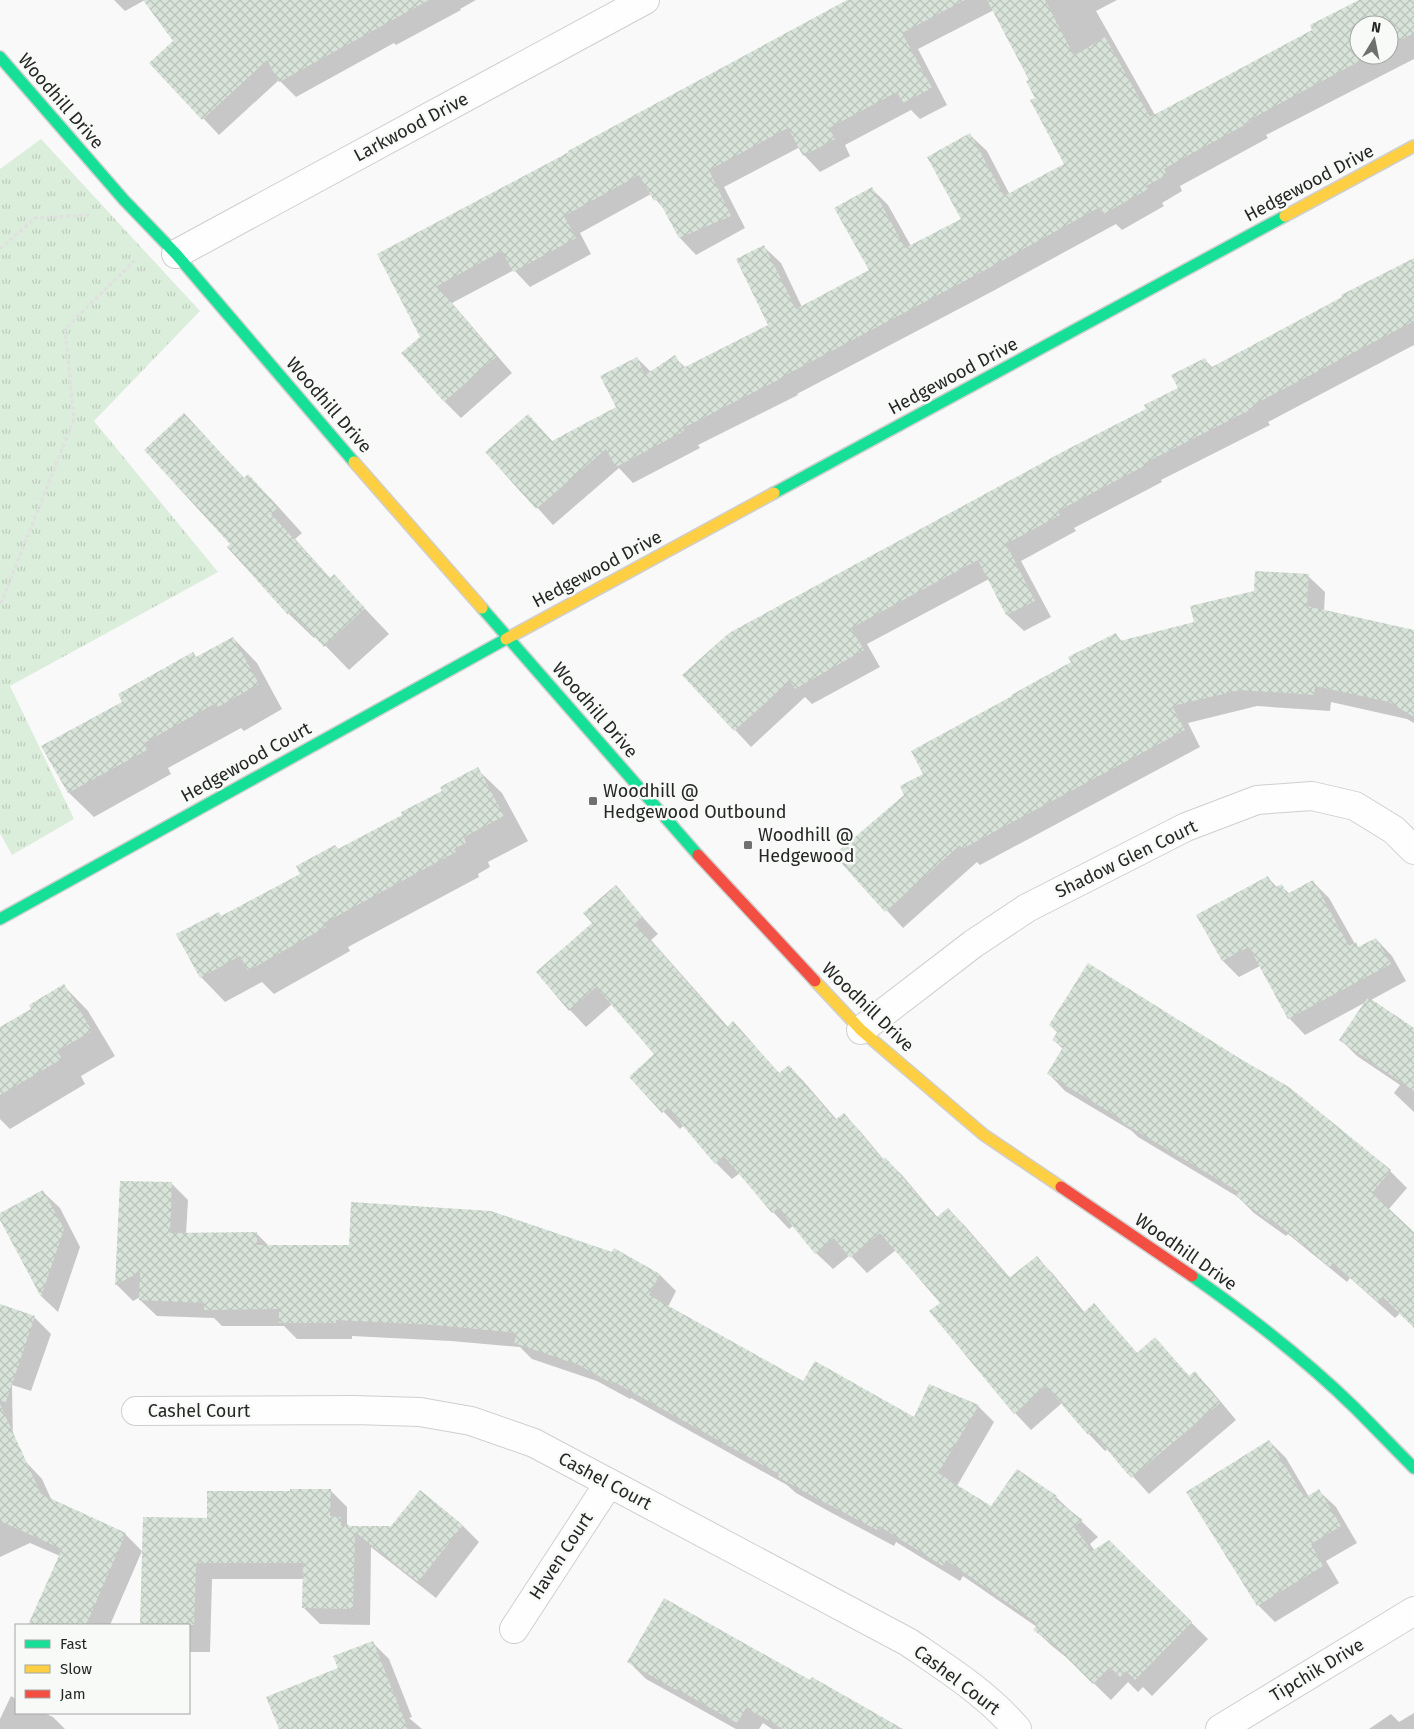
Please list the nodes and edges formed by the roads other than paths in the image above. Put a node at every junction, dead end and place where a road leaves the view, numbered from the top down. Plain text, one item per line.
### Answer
1 (645, 0) edge
2 (0, 57) edge
3 (1414, 146) edge
4 (176, 254) junction
5 (509, 637) junction
6 (1414, 850) edge
7 (0, 919) edge
8 (861, 1030) junction
9 (136, 1411) dead end
10 (1414, 1468) edge
11 (609, 1483) junction
12 (1414, 1611) edge
13 (514, 1630) dead end
14 (1017, 1729) edge
15 (1220, 1729) edge

1 - 4 street, Larkwood Drive
2 - 4 street, Woodhill Drive
3 - 5 street, Hedgewood Drive
4 - 5 street, Woodhill Drive
5 - 7 street, Hedgewood Court
5 - 8 street, Woodhill Drive
6 - 8 street, Shadow Glen Court
8 - 10 street, Woodhill Drive
9 - 11 street, Cashel Court
11 - 13 street, Haven Court
11 - 14 street, Cashel Court
12 - 15 street, Tipchik Drive

